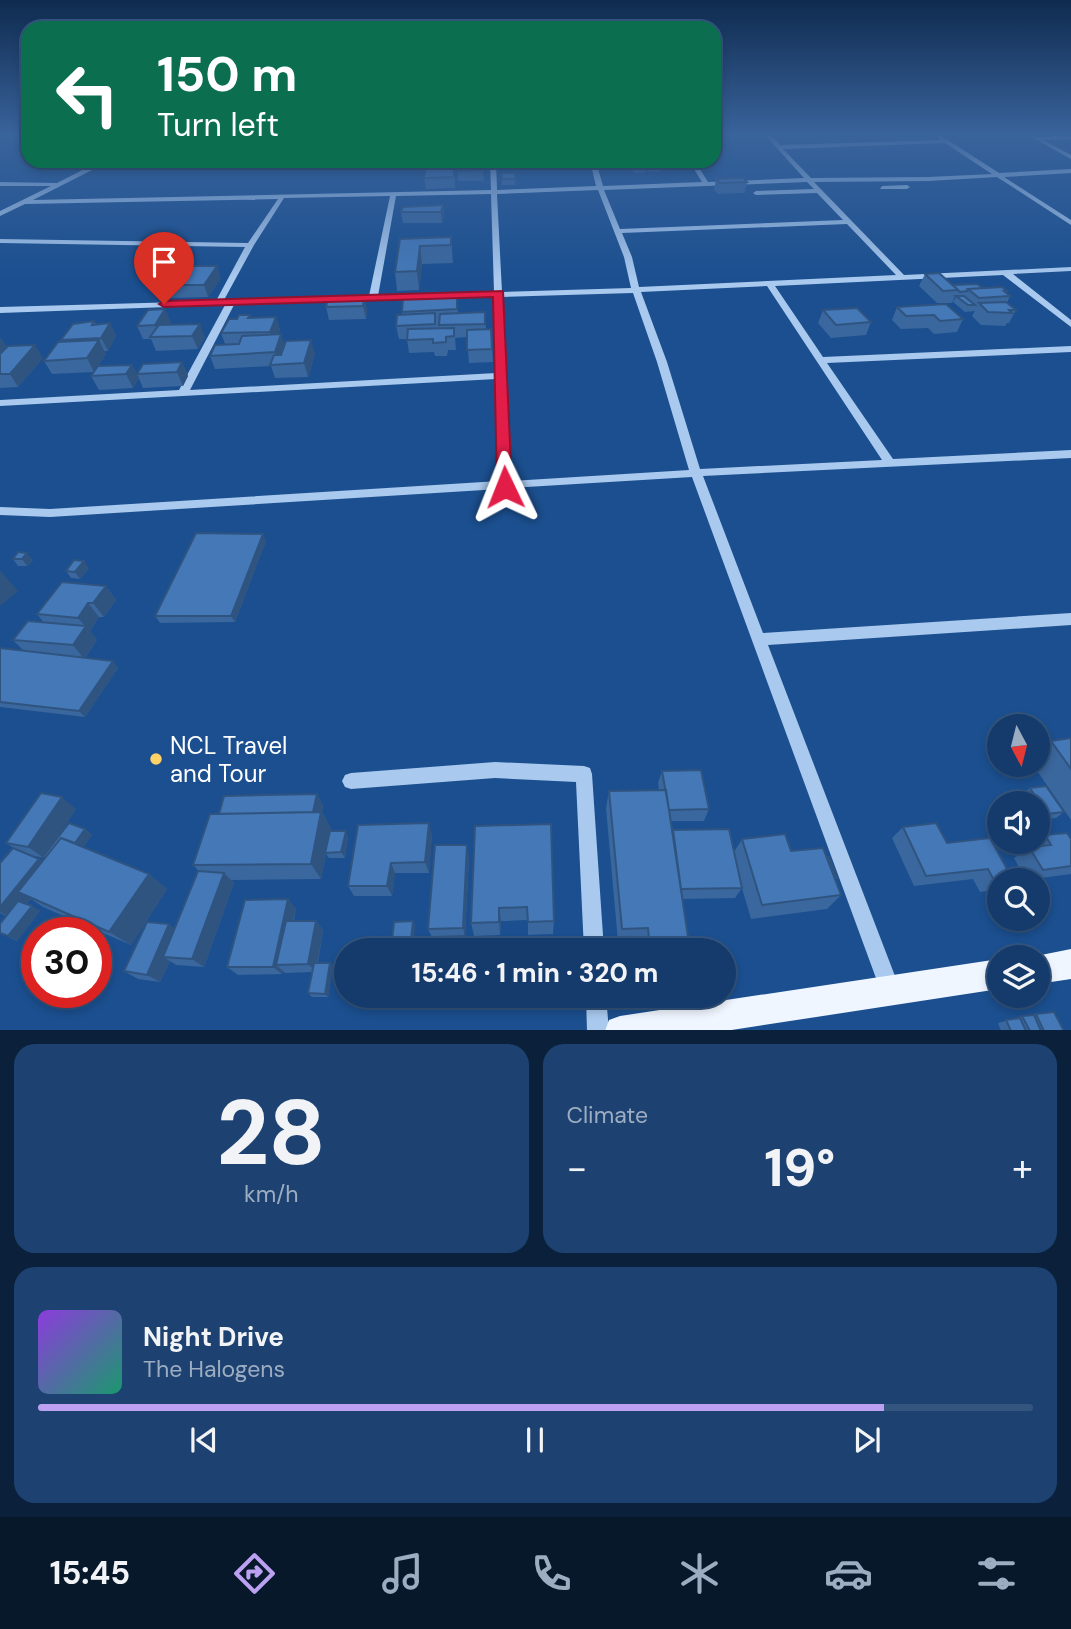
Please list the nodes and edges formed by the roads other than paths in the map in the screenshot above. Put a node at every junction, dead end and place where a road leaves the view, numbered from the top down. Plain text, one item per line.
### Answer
1 (494, 183) edge
2 (599, 183) edge
3 (730, 183) edge
4 (811, 183) edge
5 (933, 183) edge
6 (1010, 183) edge
7 (0, 184) edge
8 (59, 184) joint
9 (706, 184) joint
10 (600, 188) junction
11 (882, 188) dead end
12 (819, 191) junction
13 (495, 192) junction
14 (756, 193) dead end
15 (393, 195) junction
16 (282, 197) junction
17 (24, 202) junction
18 (1053, 211) junction
19 (1071, 211) edge
20 (0, 214) edge
21 (851, 222) junction
22 (1071, 223) edge
23 (618, 231) junction
24 (0, 241) edge
25 (250, 245) junction
26 (1071, 269) edge
27 (1005, 272) junction
28 (902, 277) junction
29 (769, 282) junction
30 (636, 290) junction
31 (499, 293) junction
32 (373, 298) junction
33 (219, 302) junction
34 (231, 302) junction
35 (0, 310) edge
36 (1071, 324) edge
37 (1071, 349) edge
38 (820, 360) junction
39 (501, 376) junction
40 (183, 393) junction
41 (0, 402) edge
42 (1071, 454) edge
43 (890, 463) junction
44 (696, 473) junction
45 (505, 487) junction
46 (0, 511) edge
47 (1071, 619) edge
48 (761, 639) junction
49 (351, 781) dead end
50 (593, 938) edge
51 (1071, 964) edge
52 (1050, 967) edge
53 (987, 976) edge
54 (890, 989) junction
55 (597, 1008) edge
56 (677, 1027) edge
57 (598, 1030) edge
58 (634, 1030) edge

1 - 13 street
2 - 10 street
3 - 9 street
4 - 12 street
5 - 11 street
6 - 18 street
7 - 8 street
8 - 17 street
9 - 10 street
10 - 13 street
10 - 23 street
12 - 14 street
12 - 21 street
13 - 15 street
13 - 31 street
15 - 16 street
15 - 32 street
16 - 17 street
16 - 25 street
17 - 20 street
18 - 19 street
18 - 22 street
21 - 23 street
21 - 28 street
23 - 30 street
24 - 25 street
25 - 33 street
26 - 27 street
27 - 28 street
27 - 36 street
28 - 29 street
29 - 30 street
29 - 38 street
30 - 31 street
30 - 44 street
31 - 32 street
31 - 39 street
32 - 34 street
33 - 34 street
33 - 35 street
34 - 40 street
37 - 38 street
38 - 43 street
39 - 40 street
39 - 45 street
40 - 41 street
42 - 43 street
43 - 44 street
44 - 45 street
44 - 48 street
45 - 46 street
47 - 48 street
48 - 54 street
49 - 50 street
51 - 52 main road
53 - 54 main road
54 - 56 main road
55 - 57 street
56 - 58 main road

